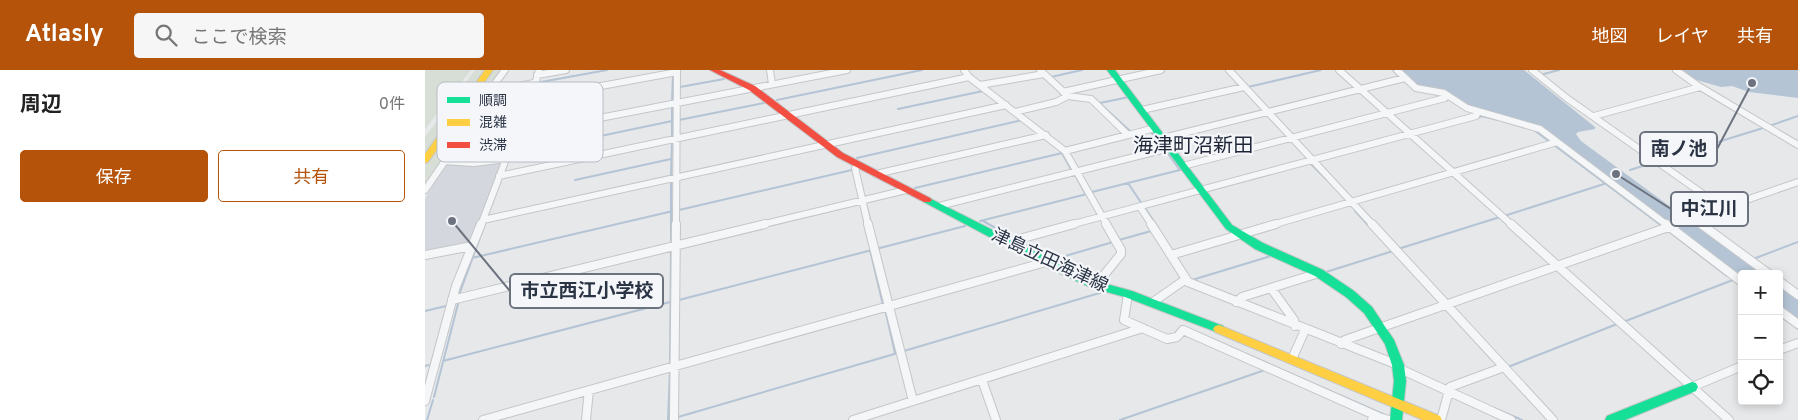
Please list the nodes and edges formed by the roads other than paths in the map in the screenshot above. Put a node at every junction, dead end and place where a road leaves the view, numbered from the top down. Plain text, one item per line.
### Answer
1 (489, 70) edge
2 (505, 70) edge
3 (566, 70) edge
4 (714, 70) edge
5 (770, 70) edge
6 (847, 70) edge
7 (965, 70) edge
8 (1111, 70) edge
9 (1161, 70) edge
10 (1229, 70) edge
11 (1339, 70) edge
12 (1397, 70) edge
13 (1531, 70) edge
14 (1676, 70) edge
15 (677, 71) edge
16 (1042, 72) edge
17 (538, 73) edge
18 (969, 77) junction
19 (1405, 78) junction
20 (1120, 79) junction
21 (480, 82) edge
22 (496, 82) edge
23 (772, 84) junction
24 (980, 85) junction
25 (603, 86) edge
26 (1700, 86) junction
27 (1244, 87) junction
28 (752, 88) junction
29 (1360, 89) junction
30 (1065, 94) junction
31 (1451, 98) junction
32 (676, 103) junction
33 (1006, 105) junction
34 (1142, 110) junction
35 (1015, 112) junction
36 (1268, 112) junction
37 (1478, 112) junction
38 (1388, 114) junction
39 (788, 115) junction
40 (1594, 116) junction
41 (603, 118) edge
42 (1155, 128) junction
43 (1410, 134) junction
44 (1046, 135) junction
45 (1129, 135) junction
46 (676, 138) junction
47 (1163, 138) junction
48 (1293, 139) junction
49 (437, 142) edge
50 (1557, 142) junction
51 (826, 144) junction
52 (1798, 145) edge
53 (1170, 148) junction
54 (1065, 151) junction
55 (603, 154) edge
56 (425, 160) edge
57 (1313, 160) junction
58 (443, 162) edge
59 (464, 162) edge
60 (486, 162) edge
61 (505, 162) edge
62 (564, 162) edge
63 (858, 165) junction
64 (1184, 167) junction
65 (1077, 171) junction
66 (1453, 173) junction
67 (876, 174) junction
68 (499, 176) junction
69 (676, 178) junction
70 (1798, 182) edge
71 (425, 190) edge
72 (906, 190) junction
73 (1201, 190) junction
74 (862, 201) junction
75 (1351, 202) junction
76 (939, 206) junction
77 (1140, 207) junction
78 (1723, 208) junction
79 (1103, 218) junction
80 (1691, 219) junction
81 (483, 220) junction
82 (1670, 226) junction
83 (1240, 235) junction
84 (1008, 242) junction
85 (472, 246) junction
86 (675, 246) junction
87 (425, 255) edge
88 (1171, 255) junction
89 (1046, 262) junction
90 (1557, 266) junction
91 (1763, 270) edge
92 (1319, 273) junction
93 (1186, 279) junction
94 (1738, 279) edge
95 (1783, 284) edge
96 (1096, 285) junction
97 (1271, 288) junction
98 (1128, 294) junction
99 (1798, 295) edge
100 (452, 300) junction
101 (1153, 302) junction
102 (1236, 302) junction
103 (1446, 305) junction
104 (889, 306) junction
105 (1783, 313) edge
106 (1798, 324) edge
107 (1295, 326) junction
108 (1381, 327) junction
109 (1143, 328) junction
110 (1305, 330) junction
111 (1798, 343) edge
112 (1341, 344) junction
113 (1783, 349) edge
114 (1292, 359) junction
115 (674, 366) junction
116 (1398, 366) junction
117 (1504, 367) junction
118 (1738, 368) edge
119 (982, 380) junction
120 (1692, 387) junction
121 (589, 390) junction
122 (1448, 393) junction
123 (425, 401) edge
124 (913, 401) junction
125 (1399, 403) junction
126 (1376, 419) edge
127 (483, 420) edge
128 (586, 420) edge
129 (674, 420) edge
130 (853, 420) edge
131 (996, 420) edge
132 (1389, 420) edge
133 (1396, 420) edge
134 (1436, 420) edge
135 (1441, 420) edge
136 (1511, 420) edge
137 (1553, 420) edge
138 (1611, 420) edge
139 (1729, 420) edge

1 - 21 main road
2 - 22 street
3 - 17 street
4 - 28 main road, 津島立田海津線
5 - 23 street
6 - 23 street
7 - 18 street
8 - 20 main road
9 - 20 street
10 - 27 street
11 - 29 street
12 - 19 street
13 - 40 street
14 - 26 street
15 - 25 street
15 - 32 street
16 - 24 street
16 - 30 street
18 - 24 street
18 - 39 street
19 - 29 street
19 - 31 street
20 - 30 street
20 - 34 main road
23 - 28 street
24 - 33 street
26 - 40 street
26 - 52 street
27 - 34 street
27 - 36 street
28 - 32 street
28 - 39 main road, 津島立田海津線
29 - 36 street
29 - 38 street
30 - 35 street
30 - 45 street
31 - 37 street
31 - 38 street
32 - 41 street
32 - 46 street
33 - 35 street
33 - 51 street
34 - 42 main road
35 - 44 street
36 - 47 street
36 - 48 street
37 - 43 street
37 - 50 street
38 - 43 street
38 - 48 street
39 - 46 street
39 - 51 main road, 津島立田海津線
40 - 78 street
42 - 45 street
42 - 47 main road
43 - 57 street
43 - 66 street
44 - 54 street
44 - 67 street
45 - 54 street
46 - 55 street
46 - 69 street
47 - 53 main road
48 - 57 street
48 - 64 street
49 - 56 main road
50 - 66 street
50 - 82 street
51 - 63 main road, 津島立田海津線
51 - 69 street
53 - 64 main road
53 - 65 street
54 - 65 street
57 - 73 street
57 - 75 street
58 - 71 street
59 - 60 street
61 - 68 street
62 - 68 street
63 - 67 main road, 津島立田海津線
63 - 74 street
64 - 73 main road
65 - 76 street
65 - 79 street
66 - 75 street
66 - 90 street
67 - 72 main road, 津島立田海津線
68 - 81 street
69 - 81 street
69 - 86 street
70 - 78 street
72 - 74 street
72 - 76 main road, 津島立田海津線
73 - 77 street
73 - 83 main road
74 - 86 street
74 - 104 street
75 - 83 street
75 - 103 street
76 - 84 main road, 津島立田海津線
77 - 79 street
77 - 88 street
78 - 80 street
79 - 84 street
79 - 96 street
80 - 82 street
80 - 91 street
81 - 85 street
82 - 90 street
82 - 94 street
83 - 88 street
83 - 92 main road
84 - 89 main road, 津島立田海津線
85 - 87 street
85 - 100 street
86 - 100 street
86 - 115 street
88 - 93 street
89 - 96 main road, 津島立田海津線
89 - 104 street
90 - 103 street
90 - 120 street
92 - 97 street
92 - 108 main road
93 - 101 street
93 - 102 street
95 - 99 street
96 - 98 main road, 津島立田海津線
97 - 102 street
97 - 107 street
98 - 101 main road, 津島立田海津線
98 - 109 street
100 - 123 street
101 - 114 main road, 津島立田海津線
102 - 107 street
103 - 108 street
103 - 117 street
104 - 115 street
104 - 124 street
105 - 106 street
107 - 110 street
108 - 112 street
108 - 116 main road
109 - 119 street
109 - 126 street
110 - 112 street
110 - 114 street
111 - 113 street
112 - 116 street
114 - 125 main road, 津島立田海津線
115 - 121 street
115 - 129 street
116 - 122 street
116 - 125 main road
117 - 122 street
117 - 137 street
118 - 120 street
119 - 124 street
119 - 131 street
120 - 138 main road
120 - 139 street
121 - 127 street
121 - 128 street
122 - 135 street
122 - 136 street
124 - 130 street
125 - 133 main road
125 - 134 main road, 津島立田海津線
126 - 132 street

